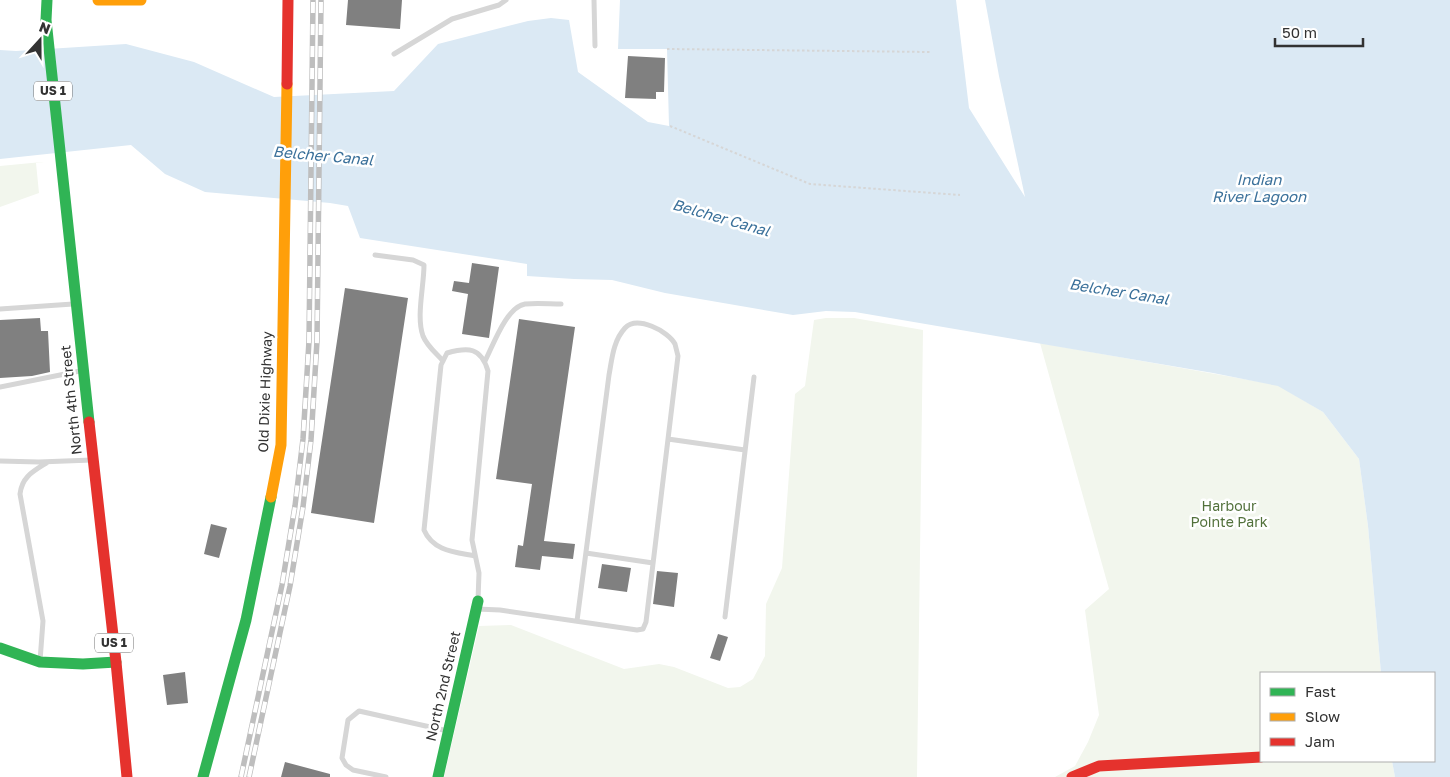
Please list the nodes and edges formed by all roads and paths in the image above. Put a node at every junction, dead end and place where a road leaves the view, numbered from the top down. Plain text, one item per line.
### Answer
1 (40, 0) edge
2 (47, 0) edge
3 (98, 0) edge
4 (141, 0) edge
5 (288, 0) edge
6 (506, 0) edge
7 (594, 0) edge
8 (46, 20) junction
9 (595, 46) dead end
10 (667, 49) dead end
11 (930, 52) dead end
12 (394, 54) dead end
13 (670, 126) dead end
14 (960, 195) dead end
15 (375, 255) dead end
16 (76, 304) junction
17 (561, 304) dead end
18 (0, 309) edge
19 (443, 361) junction
20 (485, 361) junction
21 (83, 371) junction
22 (754, 377) dead end
23 (0, 387) edge
24 (668, 439) junction
25 (745, 450) junction
26 (92, 460) junction
27 (0, 461) edge
28 (48, 462) junction
29 (586, 553) junction
30 (476, 556) junction
31 (653, 563) junction
32 (477, 605) junction
33 (725, 616) dead end
34 (577, 621) junction
35 (0, 648) edge
36 (40, 662) junction
37 (116, 662) junction
38 (449, 731) junction
39 (1260, 757) edge
40 (126, 777) edge
41 (203, 777) edge
42 (386, 777) edge
43 (438, 777) edge
44 (1072, 777) edge

1 - 8 street, US 1
2 - 8 street, US 1
3 - 4 street
5 - 41 street, Old Dixie Highway
6 - 12 lane
7 - 9 lane
8 - 16 street, North 4th Street / US 1
10 - 11 path
13 - 14 path
15 - 19 lane
16 - 18 lane
16 - 21 street, North 4th Street / US 1
17 - 20 lane
19 - 20 lane
19 - 30 lane
20 - 30 lane
21 - 23 lane
21 - 26 street, North 4th Street / US 1
22 - 25 lane
24 - 25 lane
24 - 29 lane
24 - 31 lane
25 - 33 lane
26 - 28 lane
26 - 37 street, North 4th Street / US 1
27 - 28 lane
28 - 36 lane
29 - 31 lane
29 - 34 lane
30 - 32 lane
31 - 34 lane
32 - 34 lane
32 - 38 street, North 2nd Street
35 - 36 street
36 - 37 street
37 - 40 street, North 4th Street / US 1
38 - 42 lane
38 - 43 street, North 2nd Street
39 - 44 street

